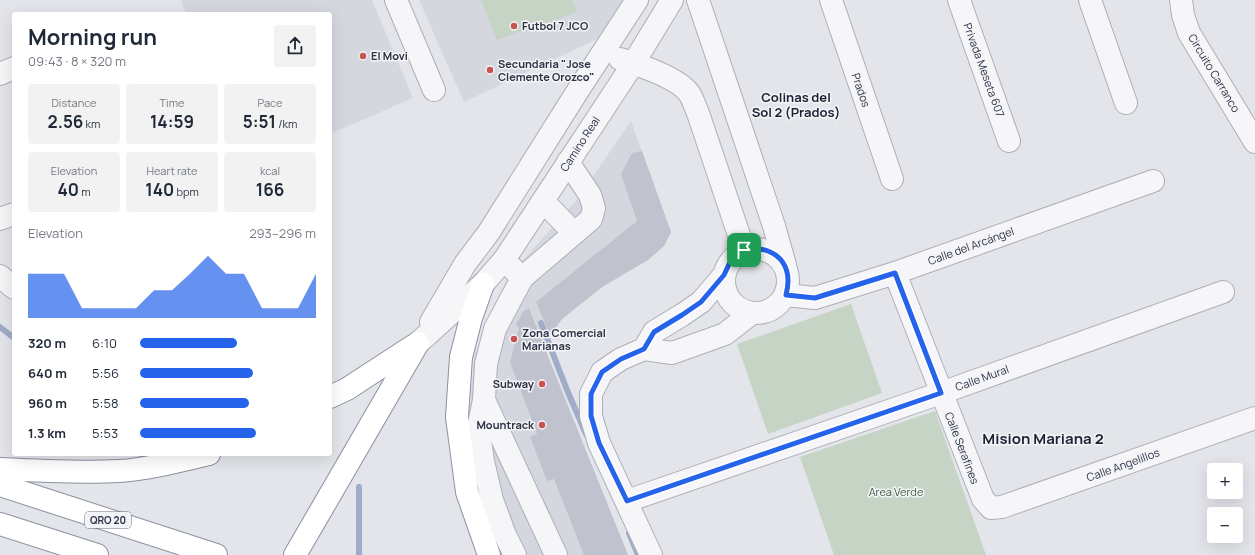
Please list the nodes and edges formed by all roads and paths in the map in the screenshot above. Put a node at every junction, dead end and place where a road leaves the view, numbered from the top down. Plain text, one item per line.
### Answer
1 (396, 0) edge
2 (637, 0) edge
3 (672, 0) edge
4 (698, 0) edge
5 (831, 0) edge
6 (959, 0) edge
7 (1090, 0) edge
8 (1181, 0) edge
9 (603, 53) junction
10 (633, 64) junction
11 (12, 69) edge
12 (0, 74) edge
13 (434, 90) dead end
14 (1126, 103) dead end
15 (1009, 141) dead end
16 (1255, 142) edge
17 (568, 162) junction
18 (892, 179) dead end
19 (1153, 181) dead end
20 (543, 201) junction
21 (12, 215) edge
22 (0, 219) edge
23 (489, 232) junction
24 (574, 233) junction
25 (744, 250) junction
26 (508, 253) junction
27 (785, 266) junction
28 (895, 273) junction
29 (724, 275) junction
30 (0, 276) edge
31 (522, 278) junction
32 (483, 284) junction
33 (12, 286) edge
34 (1223, 292) dead end
35 (786, 295) junction
36 (752, 313) junction
37 (418, 343) junction
38 (644, 349) junction
39 (941, 393) junction
40 (332, 396) edge
41 (484, 400) junction
42 (1255, 418) edge
43 (200, 456) edge
44 (0, 469) edge
45 (0, 485) edge
46 (627, 501) junction
47 (991, 508) joint
48 (0, 524) edge
49 (97, 555) edge
50 (216, 555) edge
51 (294, 555) edge
52 (489, 555) edge
53 (515, 555) edge
54 (556, 555) edge
55 (651, 555) edge

1 - 13 street
2 - 9 street
3 - 10 street, Camino Real
4 - 27 street
5 - 18 street, Prados
6 - 15 street, Privada Meseta 607
7 - 14 street
8 - 16 street, Circuito Carranco
9 - 10 street
9 - 23 street
10 - 17 street, Camino Real
10 - 25 street
11 - 12 street
17 - 20 street, Camino Real
17 - 24 street
19 - 28 street, Calle del Arcángel
20 - 24 street
20 - 26 street, Camino Real
21 - 22 street
23 - 26 street
23 - 37 street
24 - 31 street
25 - 27 street
25 - 29 street
26 - 31 street
26 - 32 street, Camino Real
27 - 35 street
28 - 35 street, Calle del Arcángel
28 - 39 street, Calle Serafines
29 - 36 street
29 - 38 street
30 - 33 street
31 - 41 street
32 - 37 street, Camino Real
32 - 52 highway
34 - 39 street, Calle Mural
35 - 36 street
36 - 38 street
37 - 40 highway
37 - 51 highway
38 - 46 street
39 - 46 street, Calle Mural
39 - 47 street, Calle Serafines
41 - 53 street
41 - 54 street
42 - 47 street, Calle Angelillos
43 - 44 highway
45 - 50 highway, QRO 20
46 - 55 street
48 - 49 highway

